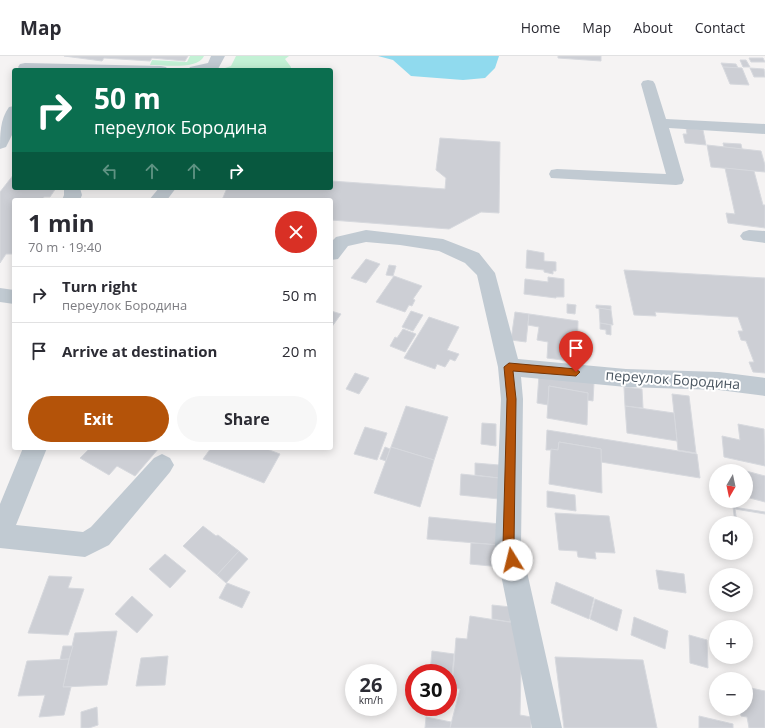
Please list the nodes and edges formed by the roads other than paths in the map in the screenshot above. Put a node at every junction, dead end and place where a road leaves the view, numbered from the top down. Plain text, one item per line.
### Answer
1 (218, 56) edge
2 (26, 64) edge
3 (116, 68) edge
4 (204, 68) edge
5 (648, 84) dead end
6 (12, 118) edge
7 (660, 123) junction
8 (761, 129) edge
9 (0, 144) edge
10 (765, 144) edge
11 (557, 174) dead end
12 (166, 190) edge
13 (160, 198) edge
14 (333, 252) edge
15 (0, 295) edge
16 (12, 297) edge
17 (509, 367) junction
18 (765, 386) edge
19 (34, 450) edge
20 (162, 465) dead end
21 (5, 508) edge
22 (0, 535) edge
23 (547, 728) edge

1 - 4 street
2 - 3 street
5 - 7 street
6 - 9 street
7 - 8 street
7 - 11 street
8 - 10 street
12 - 13 street
14 - 17 street
15 - 16 street
17 - 18 street, переулок Бородина
17 - 23 street
19 - 21 street
20 - 22 street
21 - 22 street

